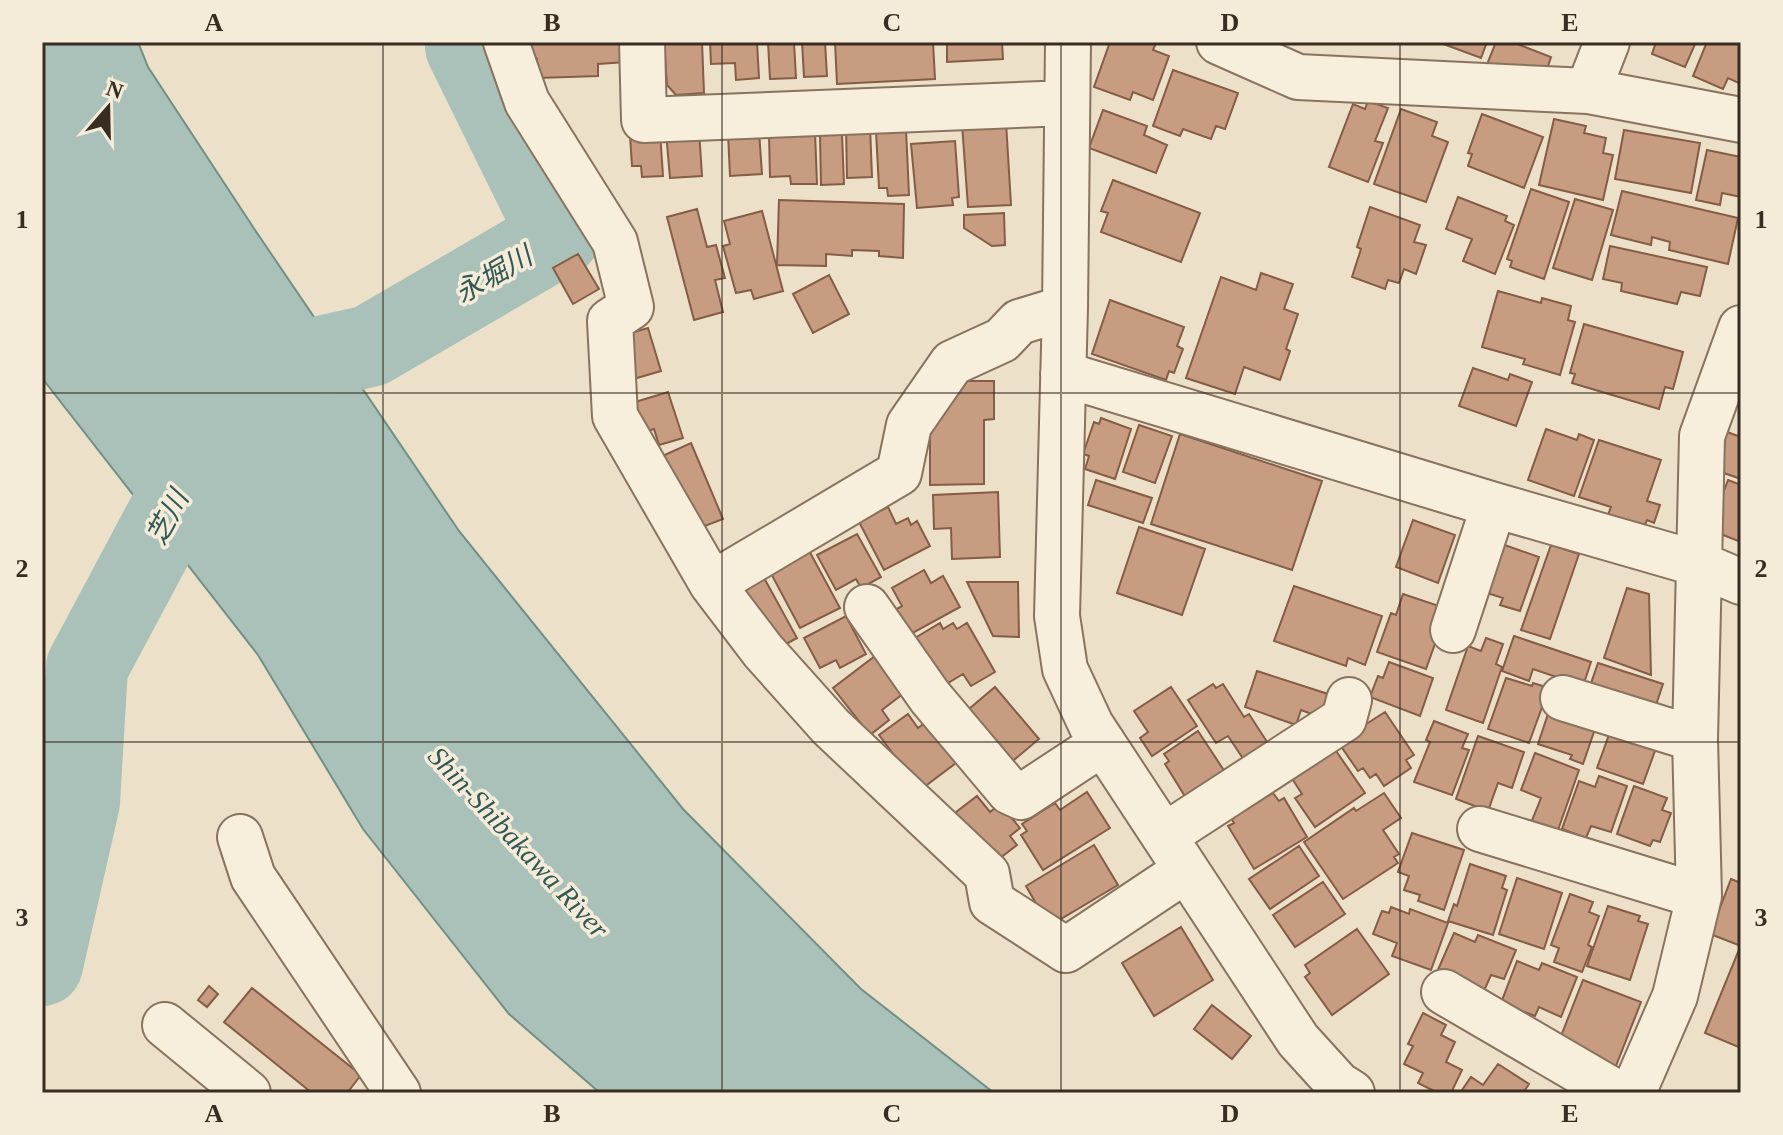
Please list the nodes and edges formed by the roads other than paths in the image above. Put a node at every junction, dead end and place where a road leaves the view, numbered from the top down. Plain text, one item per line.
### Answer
1 (506, 42) edge
2 (642, 42) edge
3 (1068, 42) edge
4 (1219, 42) edge
5 (1607, 42) edge
6 (1588, 91) junction
7 (1067, 103) junction
8 (1741, 120) edge
9 (1065, 308) junction
10 (1741, 328) edge
11 (1063, 374) junction
12 (1494, 505) junction
13 (1699, 564) junction
14 (1741, 582) edge
15 (712, 584) junction
16 (867, 607) dead end
17 (1453, 630) dead end
18 (1563, 698) dead end
19 (1349, 700) dead end
20 (1695, 739) junction
21 (1103, 743) junction
22 (1480, 829) dead end
23 (240, 837) dead end
24 (1175, 853) junction
25 (1699, 896) junction
26 (1444, 992) dead end
27 (165, 1025) dead end
28 (248, 1093) edge
29 (398, 1093) edge
30 (1352, 1093) edge
31 (1617, 1093) edge
32 (1633, 1093) edge

1 - 15 street
2 - 7 street
3 - 7 street
4 - 6 street
5 - 6 street
6 - 8 street
7 - 9 street
9 - 11 street
9 - 15 street
10 - 13 street
11 - 12 street
11 - 21 street
12 - 13 street
12 - 17 street
13 - 14 street
13 - 20 street
15 - 24 street
16 - 21 street
18 - 20 street
19 - 24 street
20 - 25 street
21 - 24 street
22 - 25 street
23 - 29 street
24 - 30 street
25 - 32 street
26 - 31 street
27 - 28 street

